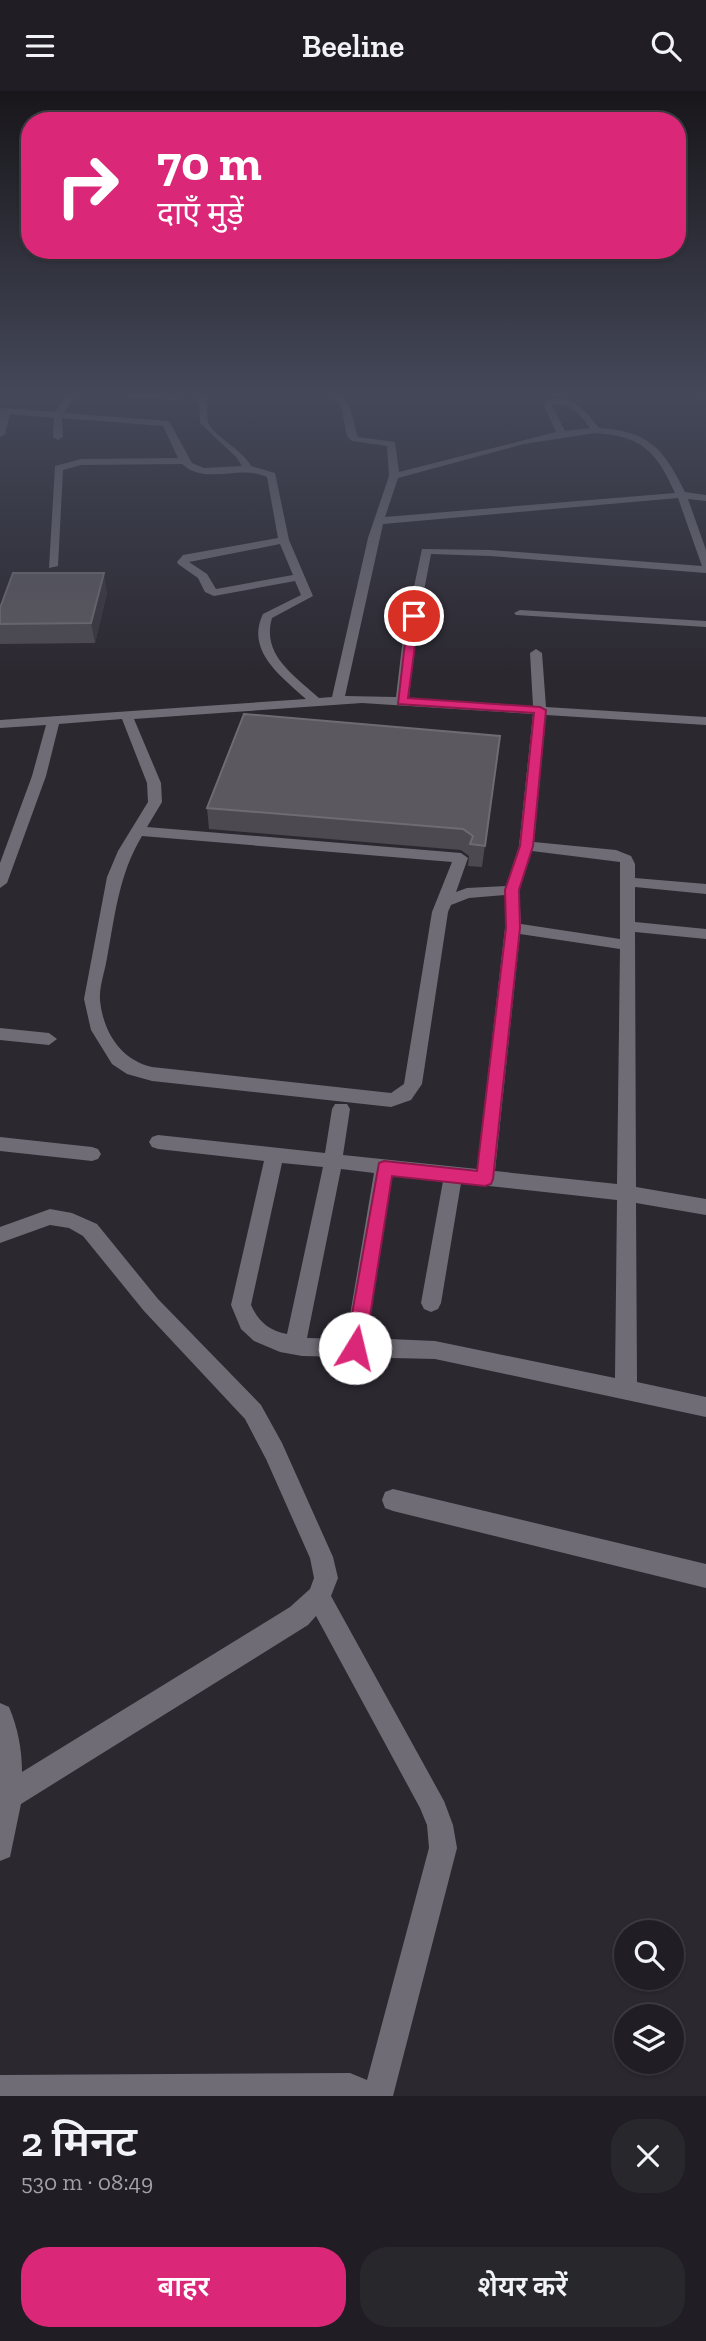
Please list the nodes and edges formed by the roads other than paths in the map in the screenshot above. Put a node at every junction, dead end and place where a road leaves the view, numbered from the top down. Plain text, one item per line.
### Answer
1 (57, 488) edge
2 (276, 488) edge
3 (390, 488) edge
4 (679, 488) edge
5 (682, 495) junction
6 (706, 498) edge
7 (378, 521) junction
8 (284, 540) junction
9 (706, 565) edge
10 (53, 566) dead end
11 (706, 571) edge
12 (300, 577) junction
13 (520, 613) dead end
14 (706, 624) edge
15 (536, 653) dead end
16 (338, 700) junction
17 (402, 701) junction
18 (316, 702) junction
19 (540, 710) junction
20 (127, 716) junction
21 (706, 721) edge
22 (57, 722) junction
23 (0, 724) edge
24 (139, 831) junction
25 (526, 846) junction
26 (628, 882) junction
27 (0, 883) edge
28 (706, 889) edge
29 (512, 890) junction
30 (444, 902) junction
31 (626, 926) junction
32 (513, 928) junction
33 (706, 934) edge
34 (626, 945) junction
35 (0, 1034) edge
36 (49, 1039) dead end
37 (341, 1109) dead end
38 (158, 1143) dead end
39 (0, 1144) edge
40 (92, 1154) dead end
41 (274, 1156) junction
42 (333, 1163) junction
43 (384, 1168) junction
44 (453, 1176) junction
45 (485, 1179) junction
46 (626, 1193) junction
47 (706, 1207) edge
48 (0, 1235) edge
49 (431, 1303) dead end
50 (295, 1345) junction
51 (355, 1348) junction
52 (626, 1388) junction
53 (706, 1407) edge
54 (393, 1500) dead end
55 (706, 1576) edge
56 (318, 1597) junction
57 (0, 1716) edge
58 (10, 1795) junction
59 (0, 1847) edge
60 (0, 2090) edge
61 (288, 2092) edge
62 (84, 2093) edge
63 (370, 2096) edge
64 (378, 2096) edge

1 - 10 street
2 - 8 street
3 - 7 street
4 - 5 street
5 - 6 street
5 - 7 street
5 - 9 street
7 - 16 street
8 - 12 street
8 - 12 street
11 - 17 street
12 - 18 street
13 - 14 street
15 - 19 street
16 - 17 street
16 - 18 street
17 - 19 street
18 - 20 street
19 - 21 street
19 - 25 street
20 - 22 street
20 - 24 street
22 - 23 street
22 - 27 street
24 - 30 street
24 - 30 street
25 - 26 street
25 - 29 street
26 - 28 street
26 - 31 street
29 - 30 street
29 - 32 street
31 - 33 street
31 - 34 street
32 - 34 street
32 - 45 street
34 - 46 street
35 - 36 street
37 - 42 street
38 - 41 street
39 - 40 street
41 - 42 street
41 - 50 street
42 - 43 street
42 - 50 street
43 - 44 street
43 - 51 street
44 - 45 street
44 - 49 street
45 - 46 street
46 - 47 street
46 - 52 street
48 - 56 street
50 - 51 street
51 - 52 street
52 - 53 street
54 - 55 street
56 - 58 street
56 - 64 street
57 - 58 street
58 - 59 street
60 - 62 street
61 - 62 street
61 - 63 street

